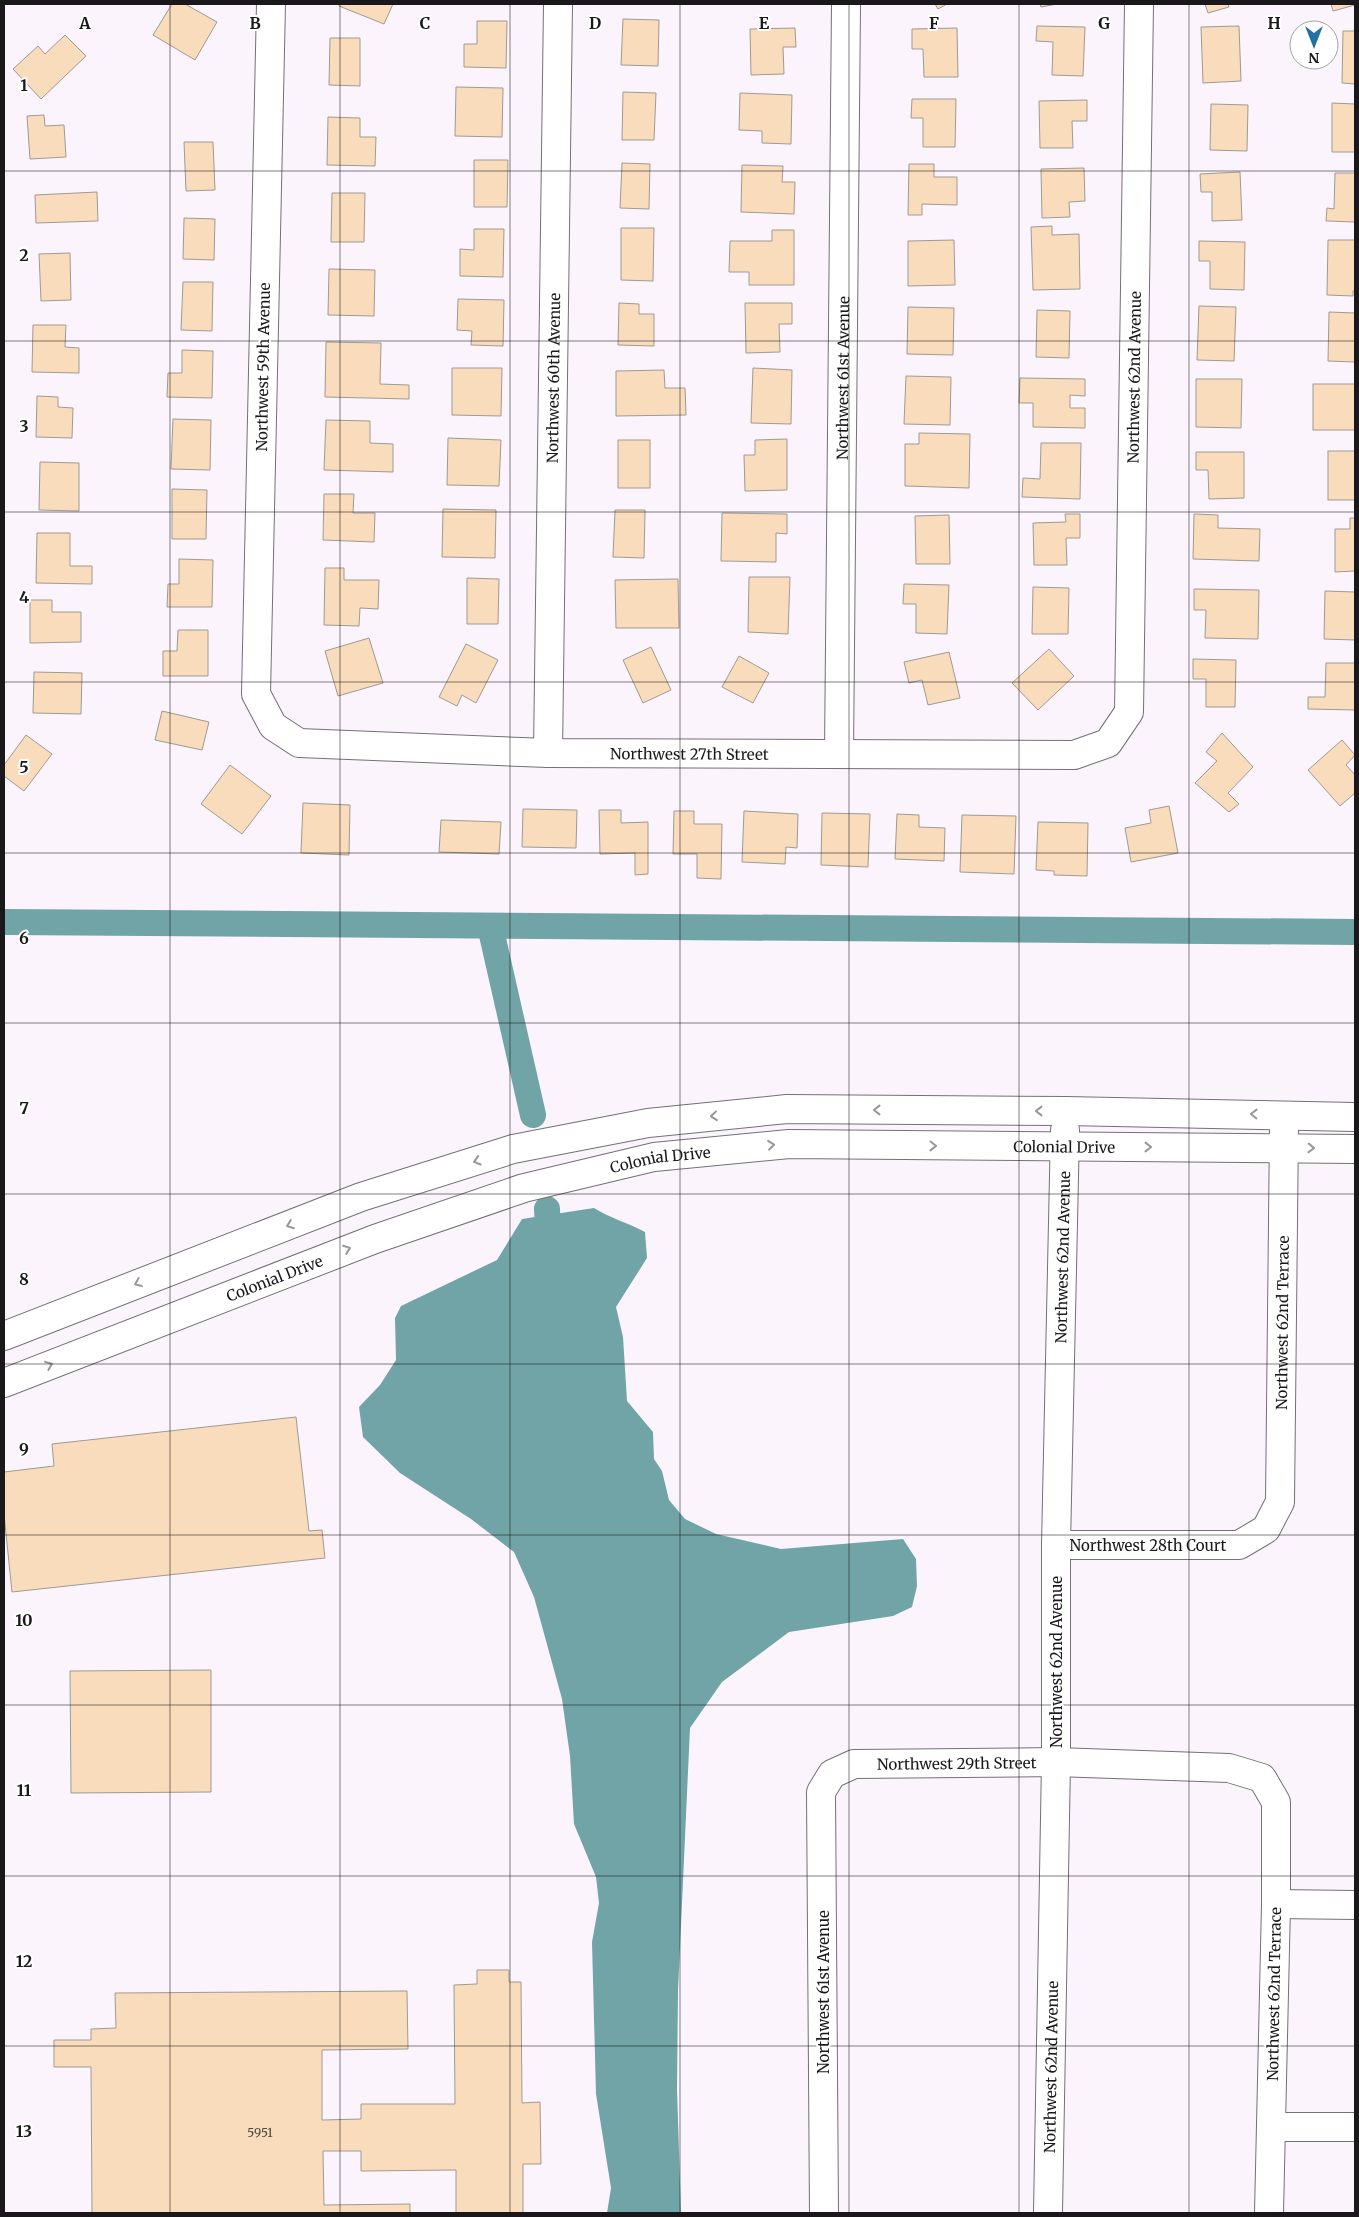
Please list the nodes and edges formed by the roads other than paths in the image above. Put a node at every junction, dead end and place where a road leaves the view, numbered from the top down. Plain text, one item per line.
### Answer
1 (271, 4) edge
2 (558, 4) edge
3 (846, 4) edge
4 (1139, 4) edge
5 (272, 726) joint
6 (1108, 743) joint
7 (548, 753) junction
8 (839, 753) junction
9 (1066, 1111) junction
10 (1284, 1115) junction
11 (1355, 1117) edge
12 (1064, 1147) junction
13 (1284, 1147) junction
14 (514, 1149) junction
15 (1355, 1149) edge
16 (524, 1188) junction
17 (361, 1198) junction
18 (375, 1239) junction
19 (168, 1271) junction
20 (186, 1311) junction
21 (4, 1336) edge
22 (4, 1383) edge
23 (1266, 1529) joint
24 (1056, 1545) junction
25 (1056, 1762) junction
26 (832, 1774) joint
27 (1262, 1778) joint
28 (1276, 1904) junction
29 (1355, 1905) edge
30 (1272, 2127) junction
31 (1355, 2128) edge
32 (824, 2213) edge
33 (1048, 2213) edge
34 (1269, 2213) edge

1 - 5 street, Northwest 59th Avenue
2 - 7 street, Northwest 60th Avenue
3 - 8 street, Northwest 61st Avenue
4 - 6 street, Northwest 62nd Avenue
5 - 7 street, Northwest 27th Street
6 - 8 street, Northwest 27th Street
7 - 8 street, Northwest 27th Street
10 -> 9 street
9 - 12 street, Northwest 62nd Avenue
9 -> 14 street
10 - 11 street
10 - 13 street, Northwest 62nd Terrace
12 -> 13 street, Colonial Drive
16 -> 12 street, Colonial Drive
12 - 24 street, Northwest 62nd Avenue
13 -> 15 street, Colonial Drive
13 - 23 street, Northwest 62nd Terrace
14 - 16 street
14 -> 17 street
16 - 18 street, Colonial Drive
17 - 18 street
17 -> 19 street
20 -> 18 street, Colonial Drive
19 - 20 street
19 -> 21 street
22 -> 20 street, Colonial Drive
23 - 24 street, Northwest 28th Court
24 - 25 street, Northwest 62nd Avenue
25 - 26 street, Northwest 29th Street
25 - 27 street, Northwest 29th Street
25 - 33 street, Northwest 62nd Avenue
26 - 32 street, Northwest 61st Avenue
27 - 28 street, Northwest 62nd Terrace
28 - 29 street
28 - 30 street, Northwest 62nd Terrace
30 - 31 street
30 - 34 street, Northwest 62nd Terrace

